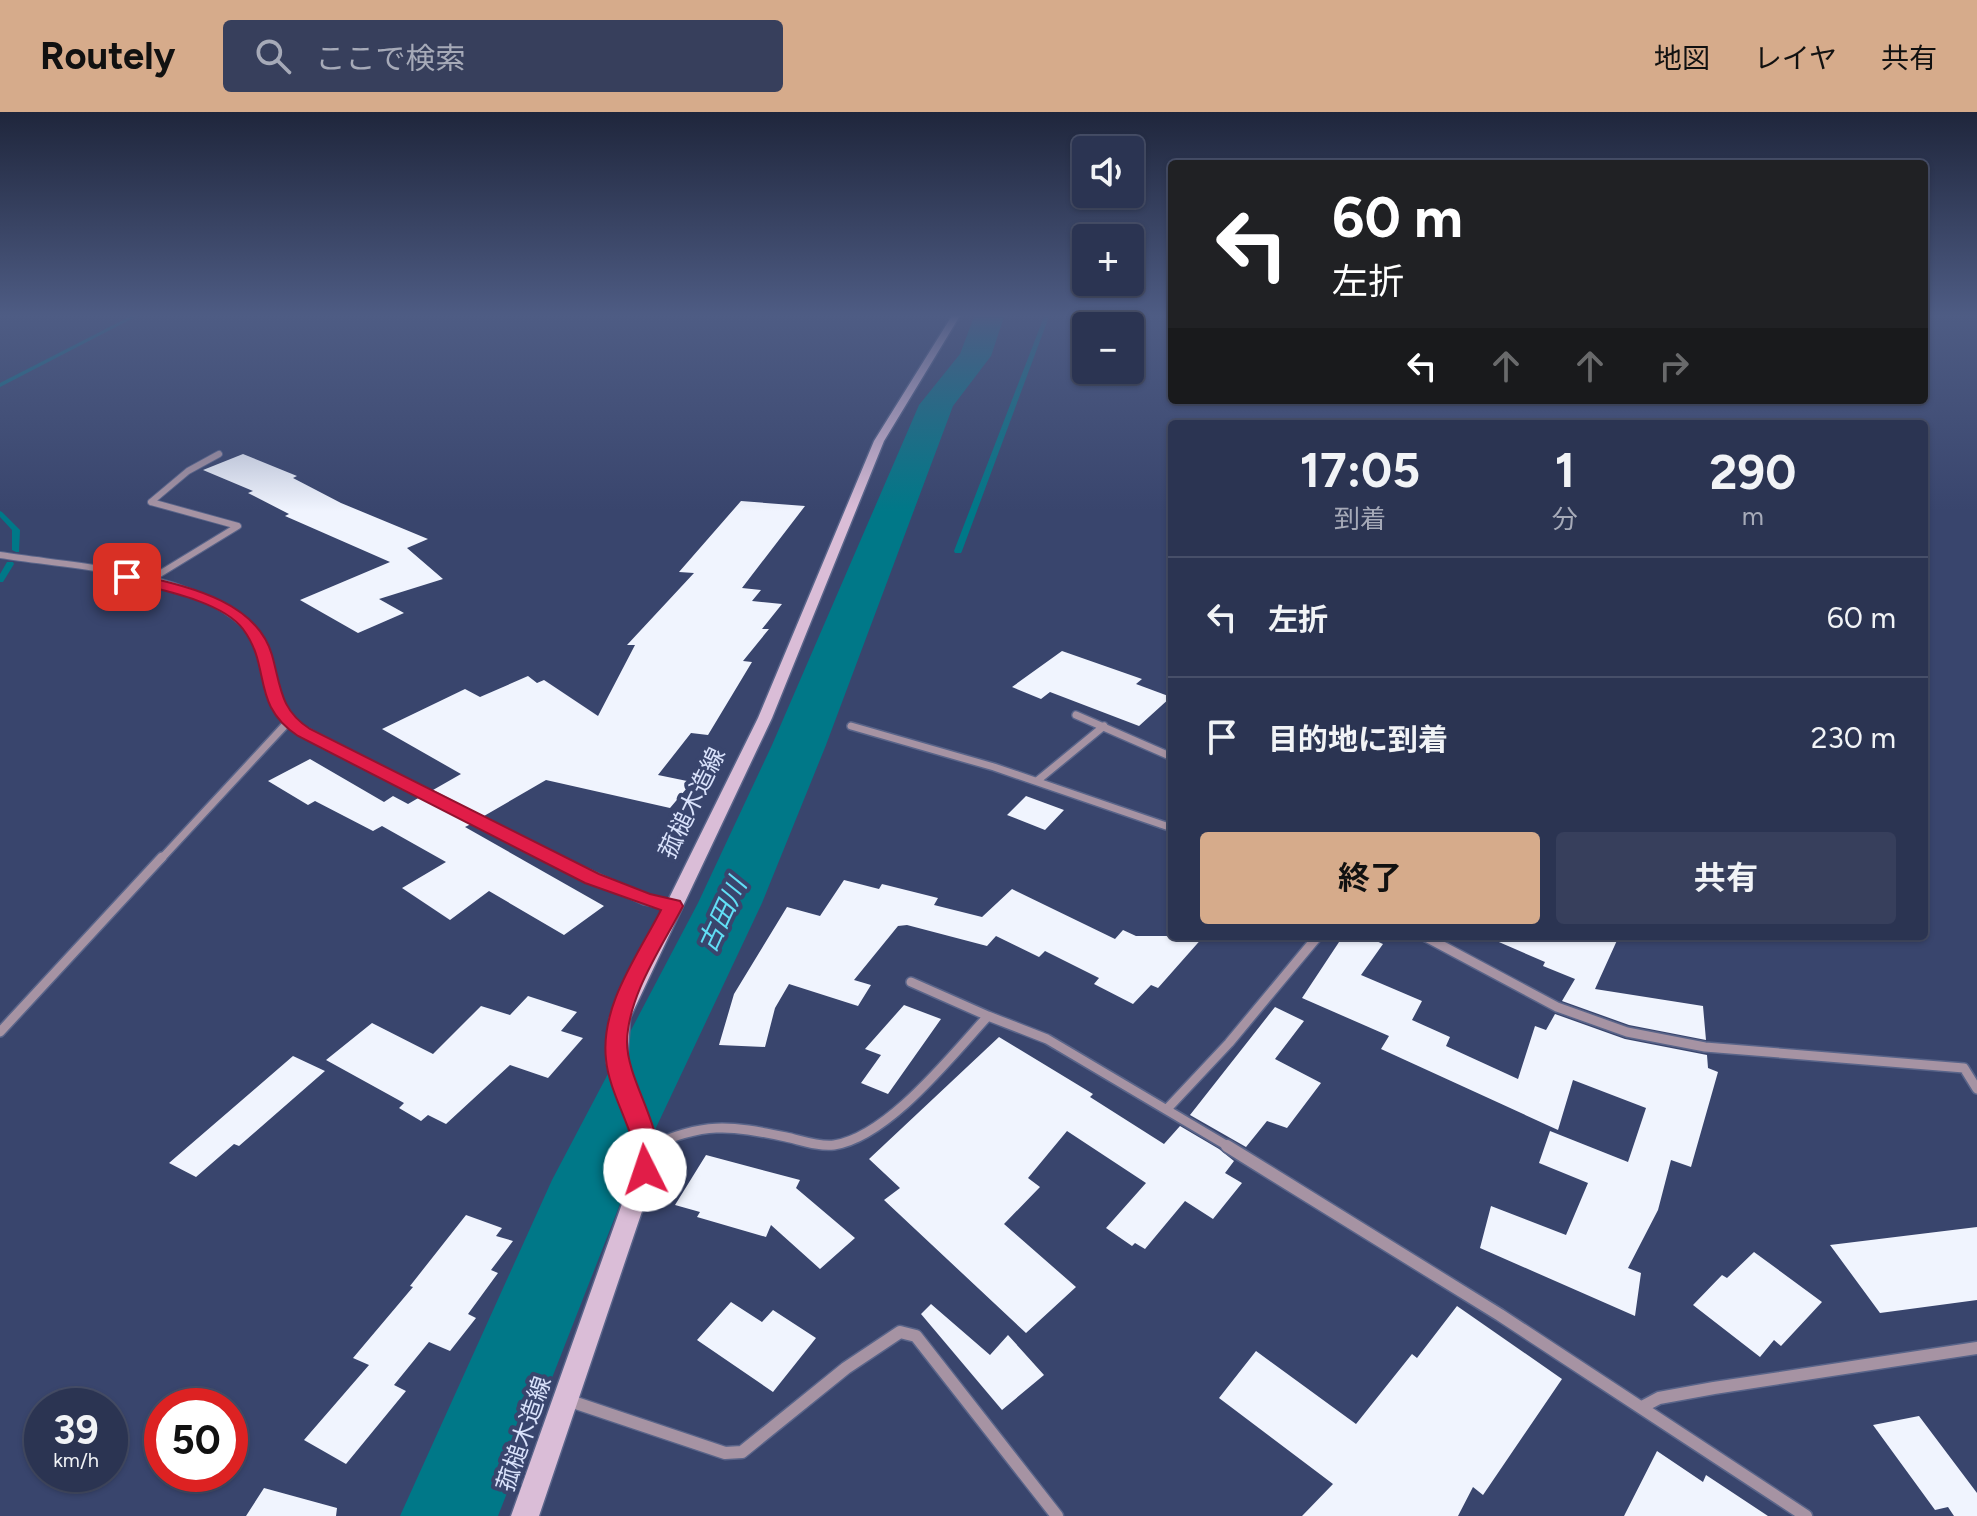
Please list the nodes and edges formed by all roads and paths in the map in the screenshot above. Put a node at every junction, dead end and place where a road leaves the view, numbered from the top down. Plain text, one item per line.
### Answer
1 (917, 380) edge
2 (219, 454) dead end
3 (0, 555) edge
4 (148, 581) junction
5 (1076, 715) dead end
6 (288, 722) junction
7 (851, 726) dead end
8 (1104, 726) junction
9 (1168, 755) edge
10 (1037, 781) junction
11 (1168, 827) edge
12 (673, 906) junction
13 (1315, 940) edge
14 (1431, 940) edge
15 (911, 982) dead end
16 (988, 1016) junction
17 (0, 1032) edge
18 (1977, 1089) edge
19 (1167, 1109) junction
20 (647, 1145) junction
21 (1977, 1348) edge
22 (565, 1399) junction
23 (1642, 1407) junction
24 (525, 1516) edge
25 (1057, 1516) edge
26 (1806, 1516) edge

1 - 12 main road, 菰槌木造線
2 - 4 street
3 - 4 street
4 - 6 street
5 - 8 street
6 - 12 street
6 - 17 street
7 - 10 street
8 - 9 street
8 - 10 street
10 - 11 street
12 - 20 main road, 菰槌木造線
13 - 19 street
14 - 18 street
15 - 16 street
16 - 19 street
16 - 20 street
19 - 23 street
20 - 22 main road, 菰槌木造線
21 - 23 street
22 - 24 main road, 菰槌木造線
22 - 25 street
23 - 26 street

